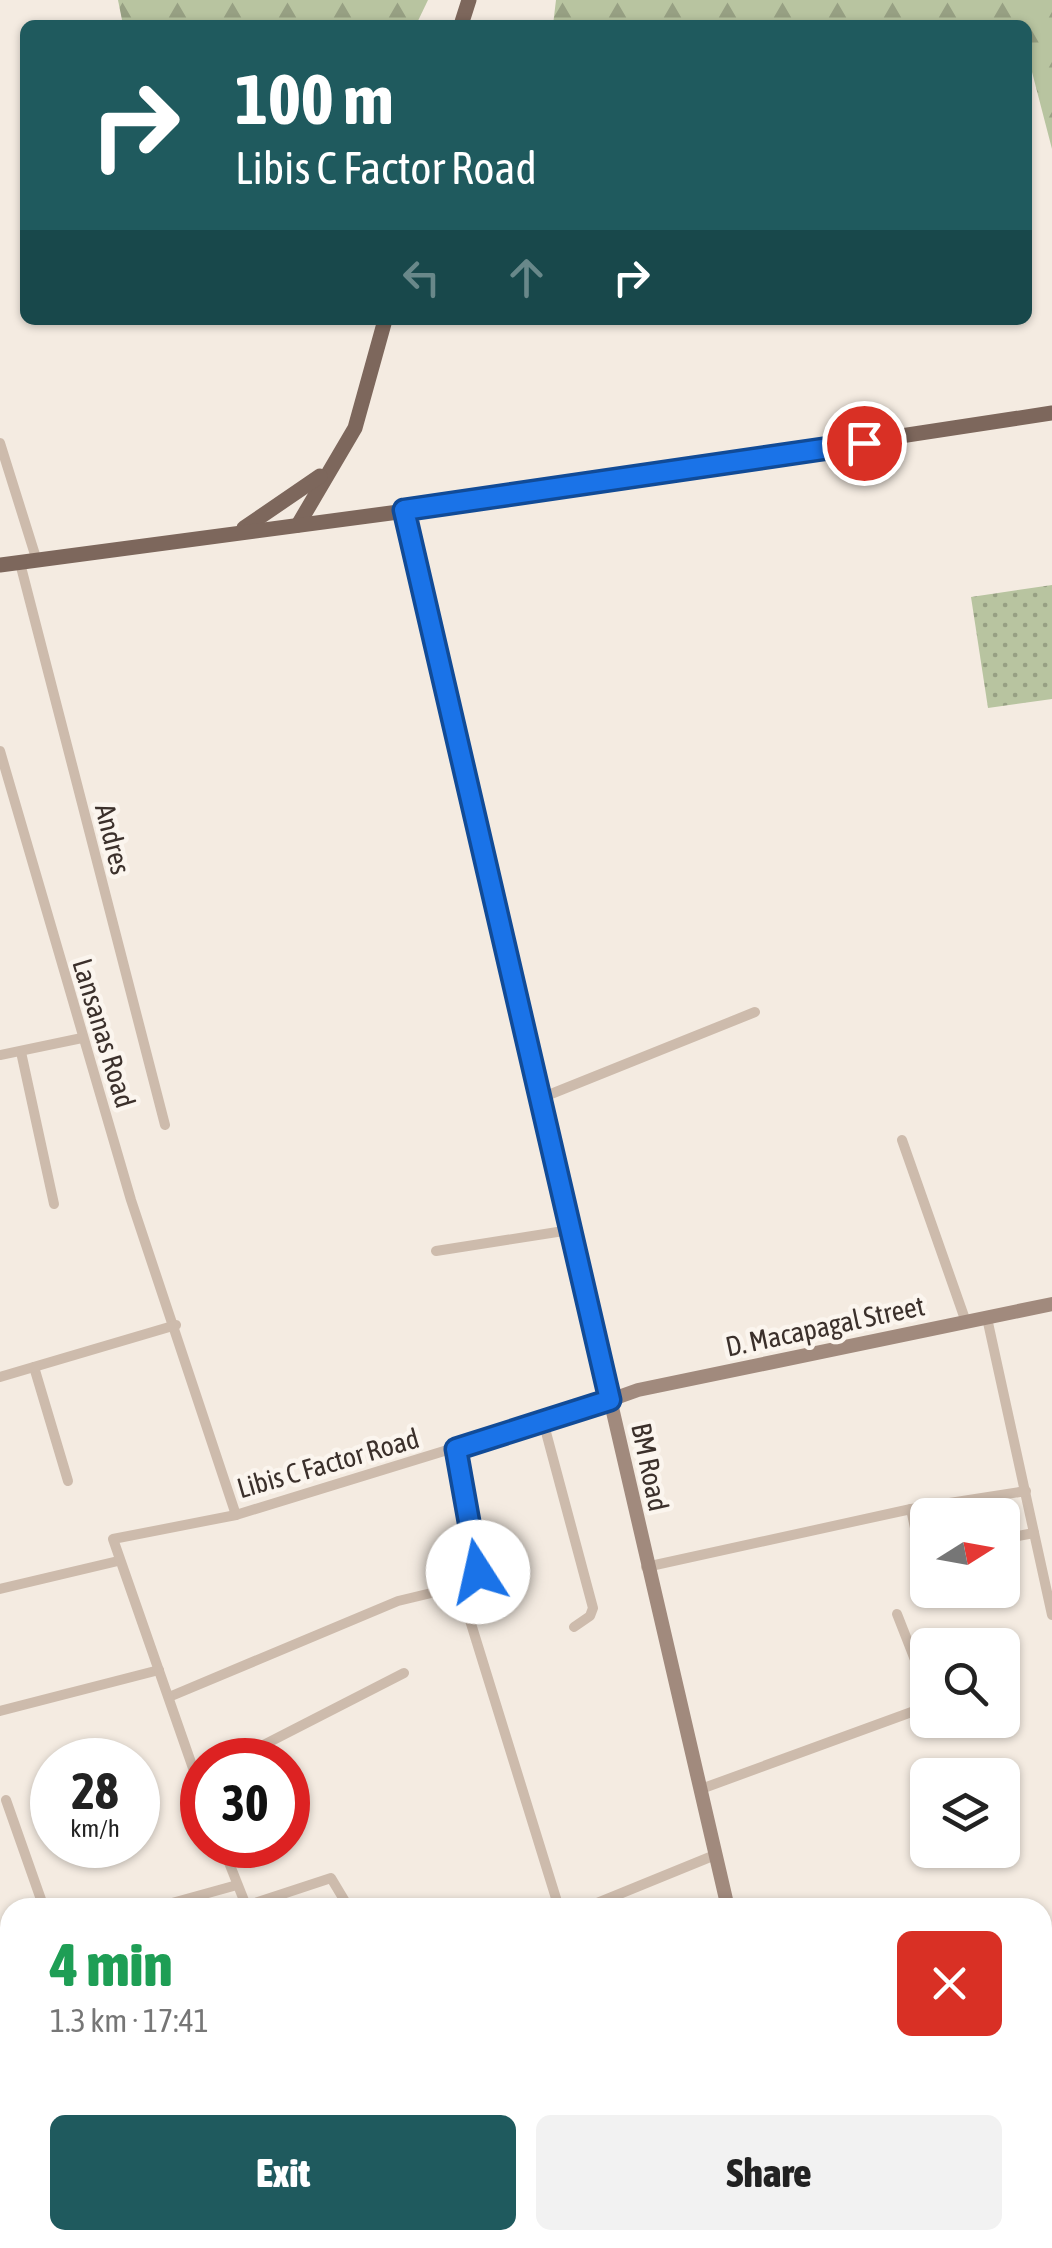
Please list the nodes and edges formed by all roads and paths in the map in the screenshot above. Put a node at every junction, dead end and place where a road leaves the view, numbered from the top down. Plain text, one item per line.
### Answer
1 (385, 325) edge
2 (1052, 413) edge
3 (0, 443) edge
4 (2, 460) edge
5 (330, 470) junction
6 (404, 510) junction
7 (298, 525) junction
8 (236, 532) junction
9 (29, 562) junction
10 (0, 566) edge
11 (0, 751) edge
12 (755, 1012) dead end
13 (82, 1038) junction
14 (21, 1052) junction
15 (0, 1055) edge
16 (541, 1098) junction
17 (165, 1125) dead end
18 (902, 1140) dead end
19 (54, 1204) dead end
20 (570, 1230) junction
21 (436, 1251) dead end
22 (1052, 1304) edge
23 (987, 1318) junction
24 (966, 1322) junction
25 (176, 1325) junction
26 (34, 1368) junction
27 (0, 1377) edge
28 (610, 1400) junction
29 (543, 1421) junction
30 (456, 1449) junction
31 (68, 1481) dead end
32 (1026, 1491) junction
33 (981, 1498) edge
34 (910, 1509) edge
35 (236, 1514) junction
36 (1034, 1533) junction
37 (1020, 1536) edge
38 (118, 1560) junction
39 (646, 1567) junction
40 (460, 1588) junction
41 (0, 1589) edge
42 (897, 1614) dead end
43 (1052, 1615) edge
44 (574, 1627) dead end
45 (910, 1647) edge
46 (159, 1670) junction
47 (404, 1673) dead end
48 (170, 1697) junction
49 (0, 1711) edge
50 (910, 1713) edge
51 (185, 1738) edge
52 (277, 1738) edge
53 (700, 1789) junction
54 (6, 1800) dead end
55 (715, 1855) junction
56 (231, 1868) edge
57 (238, 1885) junction
58 (40, 1898) edge
59 (191, 1898) edge
60 (243, 1898) edge
61 (273, 1898) edge
62 (343, 1898) edge
63 (556, 1898) edge
64 (610, 1898) edge
65 (726, 1898) edge

1 - 5 main road
2 - 6 main road
3 - 4 street, Andres
4 - 9 street, Andres
5 - 7 main road
5 - 8 main road
6 - 7 main road
6 - 16 street, BM Road
7 - 8 main road
8 - 9 main road
9 - 10 main road
9 - 17 street, Andres
11 - 13 street, Lansanas Road
12 - 16 street
13 - 14 street
13 - 25 street, Lansanas Road
14 - 15 street
14 - 19 street
16 - 20 street, BM Road
18 - 24 street
20 - 21 street
20 - 28 street, BM Road
22 - 23 street, D. Macapagal Street
23 - 24 street, D. Macapagal Street
23 - 32 street
24 - 28 street, D. Macapagal Street
25 - 26 street
25 - 35 street, Lansanas Road
26 - 27 street
26 - 31 street
28 - 29 street, Libis C Factor Road
28 - 39 street, BM Road
29 - 30 street, Libis C Factor Road
29 - 44 street
30 - 35 street, Libis C Factor Road
30 - 40 street
32 - 33 street
32 - 36 street
34 - 39 street
35 - 38 street, Libis C Factor Road
36 - 37 street
36 - 43 street
38 - 41 street
38 - 46 street
39 - 53 street, BM Road
40 - 48 street
40 - 63 street
42 - 45 street
46 - 48 street
46 - 49 street
47 - 52 street
48 - 51 street
50 - 53 street
53 - 55 street, BM Road
54 - 58 street
55 - 64 street
55 - 65 street, BM Road
56 - 57 street
57 - 59 street
57 - 60 street
61 - 62 street

